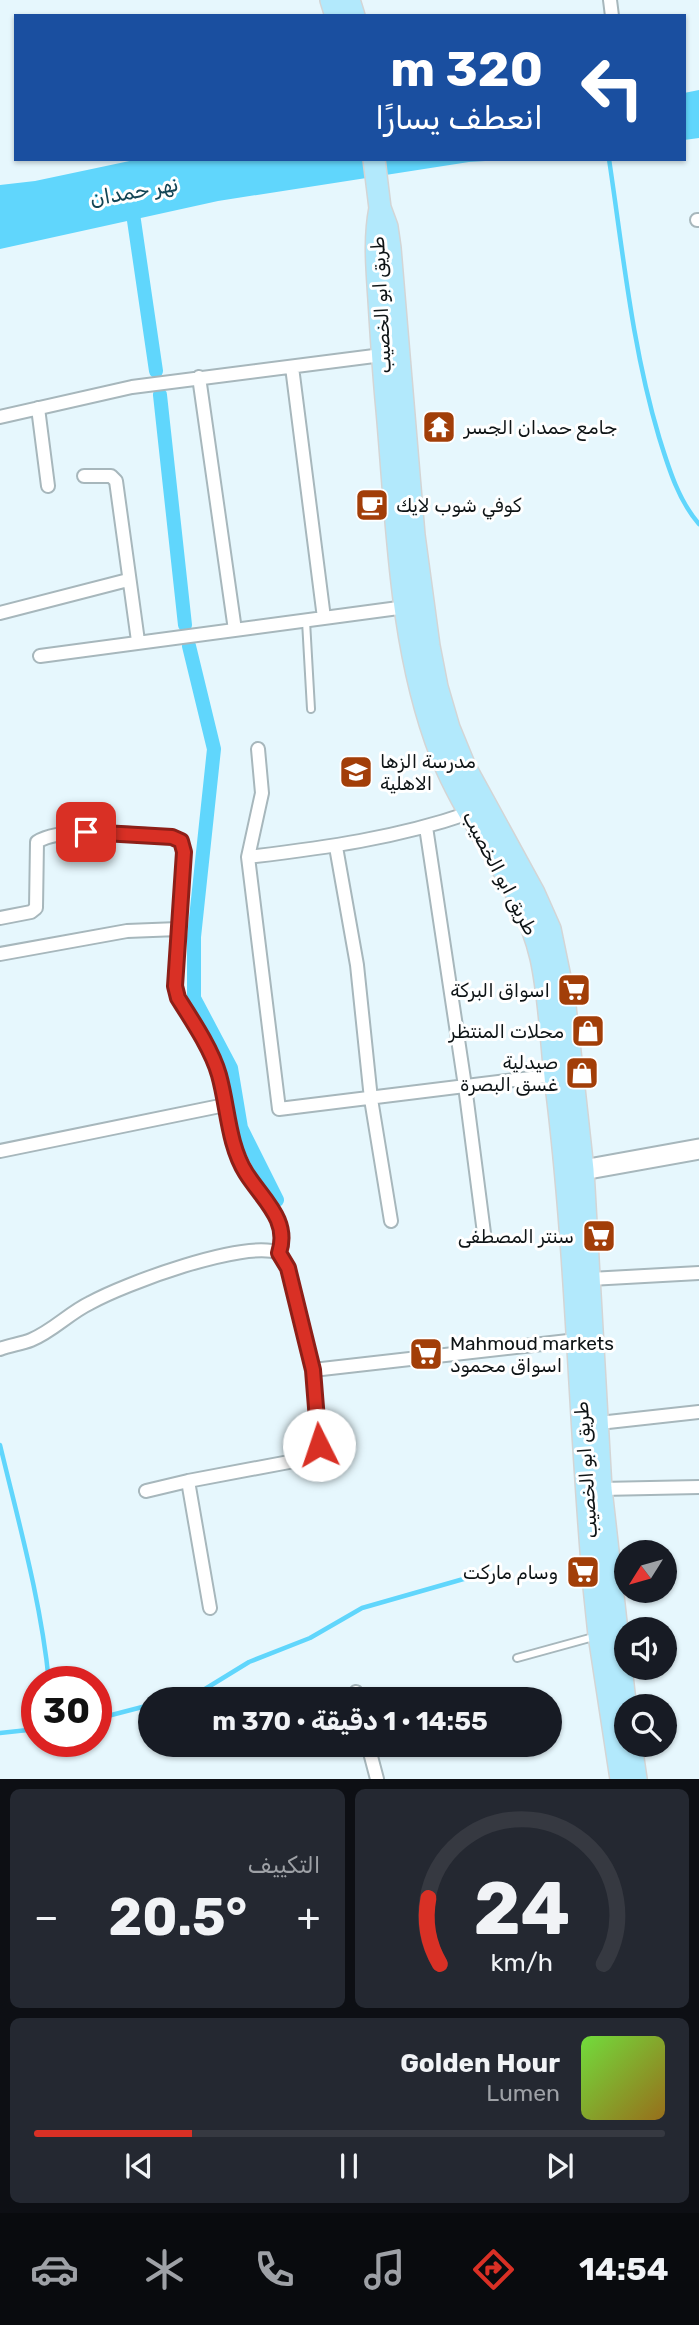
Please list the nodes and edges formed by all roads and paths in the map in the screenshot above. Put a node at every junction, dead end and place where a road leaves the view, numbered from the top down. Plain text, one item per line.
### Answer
1 (374, 161) edge
2 (380, 208) junction
3 (382, 355) junction
4 (292, 367) junction
5 (199, 377) junction
6 (38, 408) junction
7 (0, 417) edge
8 (84, 477) dead end
9 (48, 485) dead end
10 (406, 536) junction
11 (128, 580) junction
12 (405, 607) junction
13 (0, 613) edge
14 (324, 618) junction
15 (306, 621) junction
16 (235, 630) junction
17 (138, 641) junction
18 (40, 656) dead end
19 (312, 709) dead end
20 (257, 749) dead end
21 (469, 813) junction
22 (426, 828) junction
23 (336, 847) junction
24 (248, 857) junction
25 (0, 918) edge
26 (178, 929) junction
27 (0, 954) edge
28 (555, 1075) junction
29 (465, 1086) junction
30 (371, 1099) junction
31 (225, 1105) junction
32 (699, 1149) edge
33 (0, 1151) edge
34 (583, 1170) junction
35 (391, 1221) dead end
36 (484, 1233) dead end
37 (279, 1253) junction
38 (699, 1273) edge
39 (590, 1279) junction
40 (577, 1340) junction
41 (0, 1349) edge
42 (313, 1370) junction
43 (699, 1412) edge
44 (599, 1423) junction
45 (188, 1481) junction
46 (699, 1487) edge
47 (601, 1489) junction
48 (146, 1492) dead end
49 (210, 1608) dead end
50 (599, 1635) junction
51 (517, 1658) dead end
52 (615, 1694) edge
53 (620, 1694) edge
54 (371, 1757) edge
55 (621, 1757) edge
56 (633, 1757) edge
57 (377, 1779) edge
58 (621, 1779) edge
59 (636, 1779) edge

1 - 2 main road
2 - 3 main road, طريق ابو الخصيب
2 - 10 main road, طريق ابو الخصيب
3 - 4 street
3 - 10 main road, طريق ابو الخصيب
4 - 5 street
4 - 14 street
5 - 6 street
5 - 16 street
6 - 7 street
6 - 9 street
8 - 11 street
10 - 12 main road, طريق ابو الخصيب
10 - 34 main road, طريق ابو الخصيب
11 - 13 street
11 - 17 street
12 - 14 street
12 - 21 main road, طريق ابو الخصيب
14 - 15 street
15 - 16 street
15 - 19 lane
16 - 17 street
17 - 18 street
20 - 24 street
21 - 22 street
21 - 28 main road, طريق ابو الخصيب
22 - 23 street
22 - 29 street
23 - 24 street
23 - 30 street
24 - 30 street
25 - 26 street
26 - 27 street
26 - 31 street
28 - 29 street
28 - 40 main road, طريق ابو الخصيب
29 - 30 street
29 - 36 street
30 - 35 street
31 - 33 street
31 - 37 street
32 - 34 main road
34 - 39 main road, طريق ابو الخصيب
37 - 41 street
37 - 42 street
38 - 39 street
39 - 44 main road, طريق ابو الخصيب
40 - 42 street
40 - 50 main road, طريق ابو الخصيب
42 - 45 street
43 - 44 street
44 - 47 main road, طريق ابو الخصيب
45 - 48 street
45 - 49 street
46 - 47 street
47 - 53 main road, طريق ابو الخصيب
50 - 51 lane
50 - 52 main road, طريق ابو الخصيب
54 - 57 street
55 - 58 main road, طريق ابو الخصيب
56 - 59 main road

